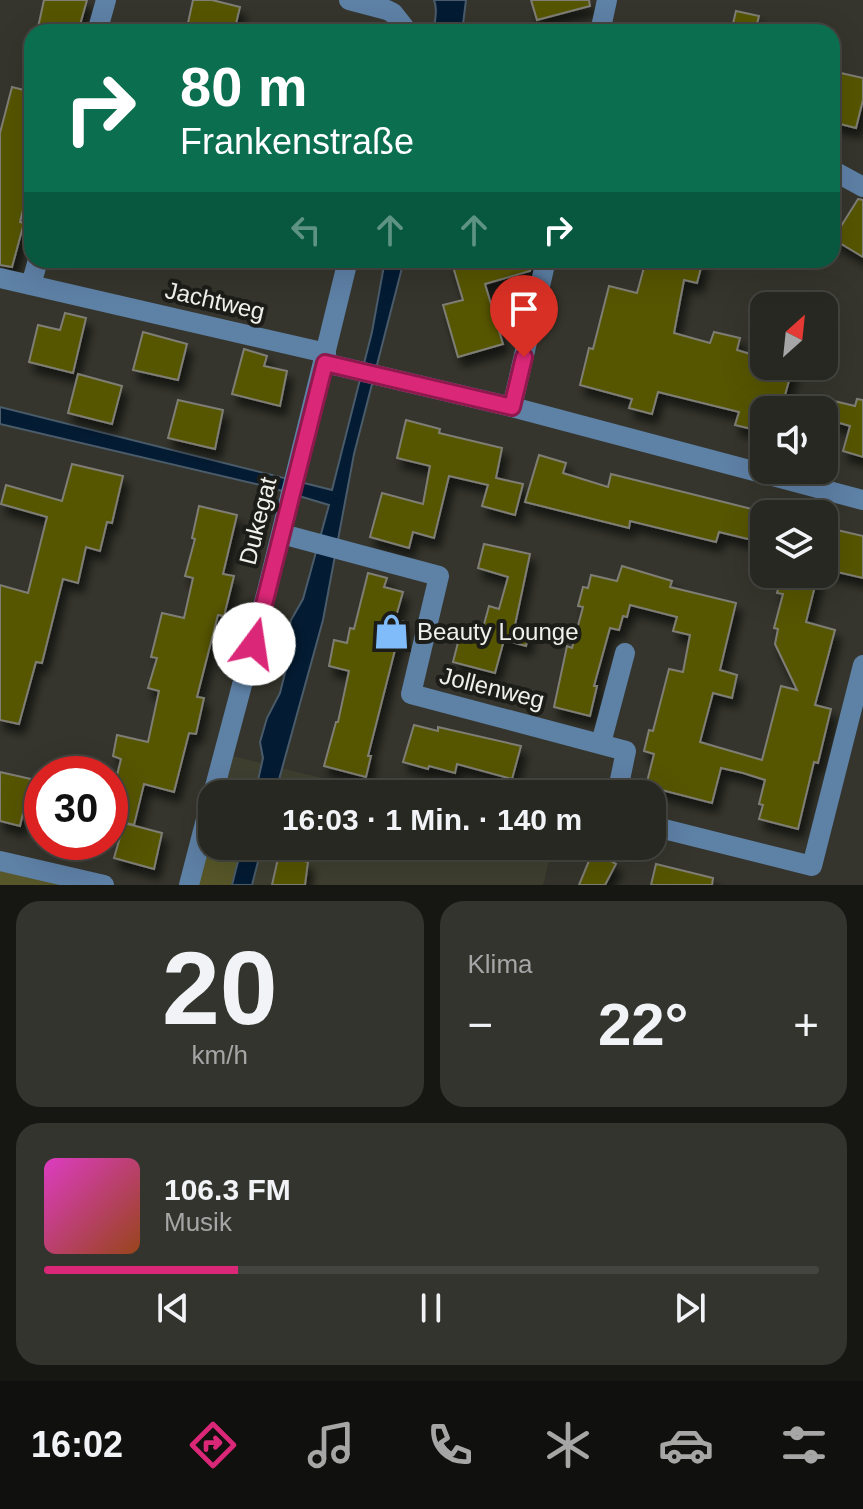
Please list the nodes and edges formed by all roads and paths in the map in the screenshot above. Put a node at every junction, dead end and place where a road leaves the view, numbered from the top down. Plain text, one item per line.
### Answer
1 (106, 0) edge
2 (349, 0) edge
3 (607, 0) edge
4 (398, 23) edge
5 (99, 24) edge
6 (602, 24) edge
7 (840, 174) edge
8 (863, 187) edge
9 (36, 268) edge
10 (346, 268) edge
11 (544, 268) edge
12 (0, 278) edge
13 (31, 285) junction
14 (325, 358) junction
15 (512, 407) junction
16 (863, 500) edge
17 (284, 524) junction
18 (625, 653) dead end
19 (863, 665) edge
20 (601, 743) junction
21 (216, 780) edge
22 (620, 780) edge
23 (666, 830) edge
24 (198, 850) edge
25 (0, 861) edge
26 (104, 885) edge
27 (189, 885) edge

1 - 5 street
2 - 4 street
3 - 6 street
7 - 8 street
9 - 13 street
10 - 14 street, Dukegat
11 - 15 street
12 - 13 street, Jachtweg
13 - 14 street, Jachtweg
14 - 15 street, Jachtweg
14 - 17 street, Dukegat
15 - 16 street, Jachtweg
17 - 20 street, Jollenweg
17 - 21 street, Dukegat
18 - 20 street
19 - 23 street
20 - 22 street, Jollenweg
24 - 27 street, Dukegat
25 - 26 street

